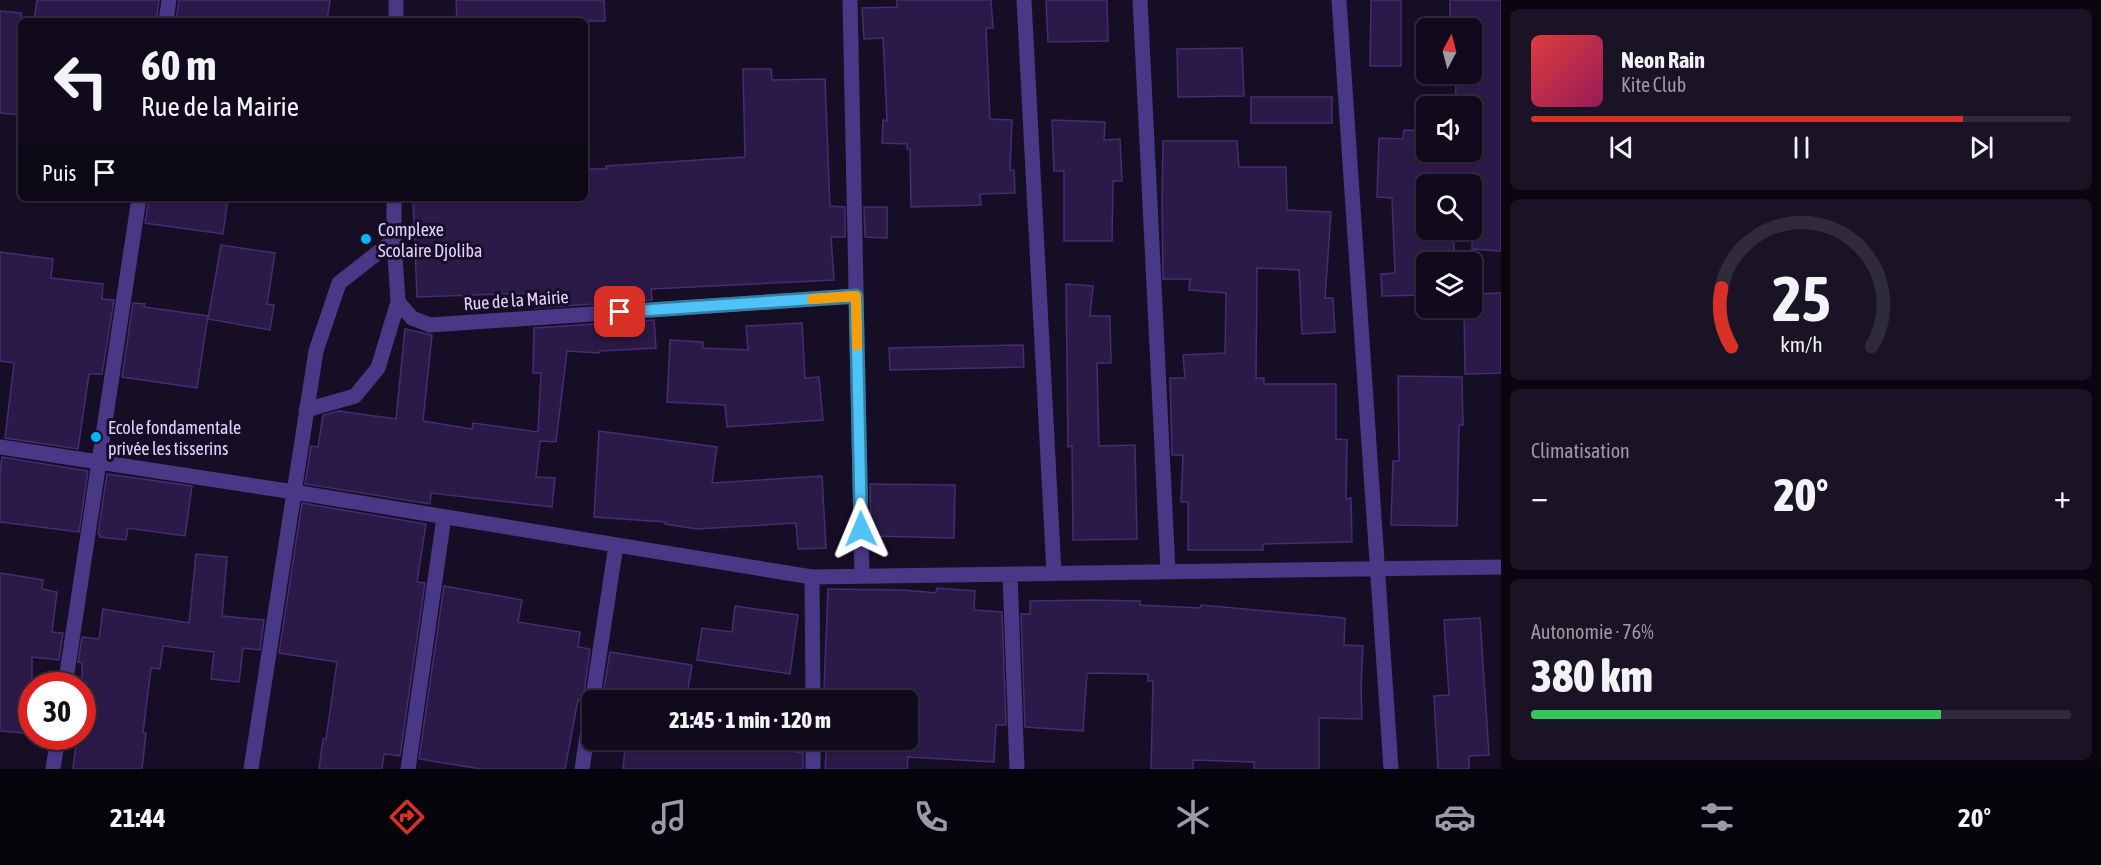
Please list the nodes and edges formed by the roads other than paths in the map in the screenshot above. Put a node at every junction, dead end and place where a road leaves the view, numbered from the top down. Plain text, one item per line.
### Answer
1 (169, 0) edge
2 (396, 0) edge
3 (850, 0) edge
4 (1024, 0) edge
5 (1140, 0) edge
6 (1339, 0) edge
7 (166, 18) edge
8 (396, 18) edge
9 (139, 201) edge
10 (394, 201) edge
11 (394, 240) junction
12 (856, 296) junction
13 (398, 302) junction
14 (306, 410) junction
15 (0, 447) edge
16 (99, 463) junction
17 (294, 492) junction
18 (444, 518) junction
19 (616, 545) junction
20 (1501, 567) edge
21 (1378, 568) junction
22 (1168, 571) junction
23 (1054, 573) junction
24 (1010, 574) junction
25 (862, 576) junction
26 (812, 577) junction
27 (67, 672) edge
28 (813, 690) edge
29 (56, 750) edge
30 (813, 750) edge
31 (53, 769) edge
32 (251, 769) edge
33 (408, 769) edge
34 (582, 769) edge
35 (813, 769) edge
36 (1017, 769) edge
37 (1391, 769) edge

1 - 7 street
2 - 8 street
3 - 12 street
4 - 23 street
5 - 22 street
6 - 21 street
9 - 16 street
10 - 11 street
11 - 13 street
11 - 14 street
12 - 13 street, Rue de la Mairie
12 - 25 street
13 - 14 street
14 - 17 street
15 - 16 street
16 - 17 street
16 - 27 street
17 - 18 street
17 - 32 street
18 - 19 street
18 - 33 street
19 - 26 street
19 - 34 street
20 - 21 street
21 - 22 street
21 - 37 street
22 - 23 street
23 - 24 street
24 - 25 street
24 - 36 street
25 - 26 street
26 - 28 street
29 - 31 street
30 - 35 street

